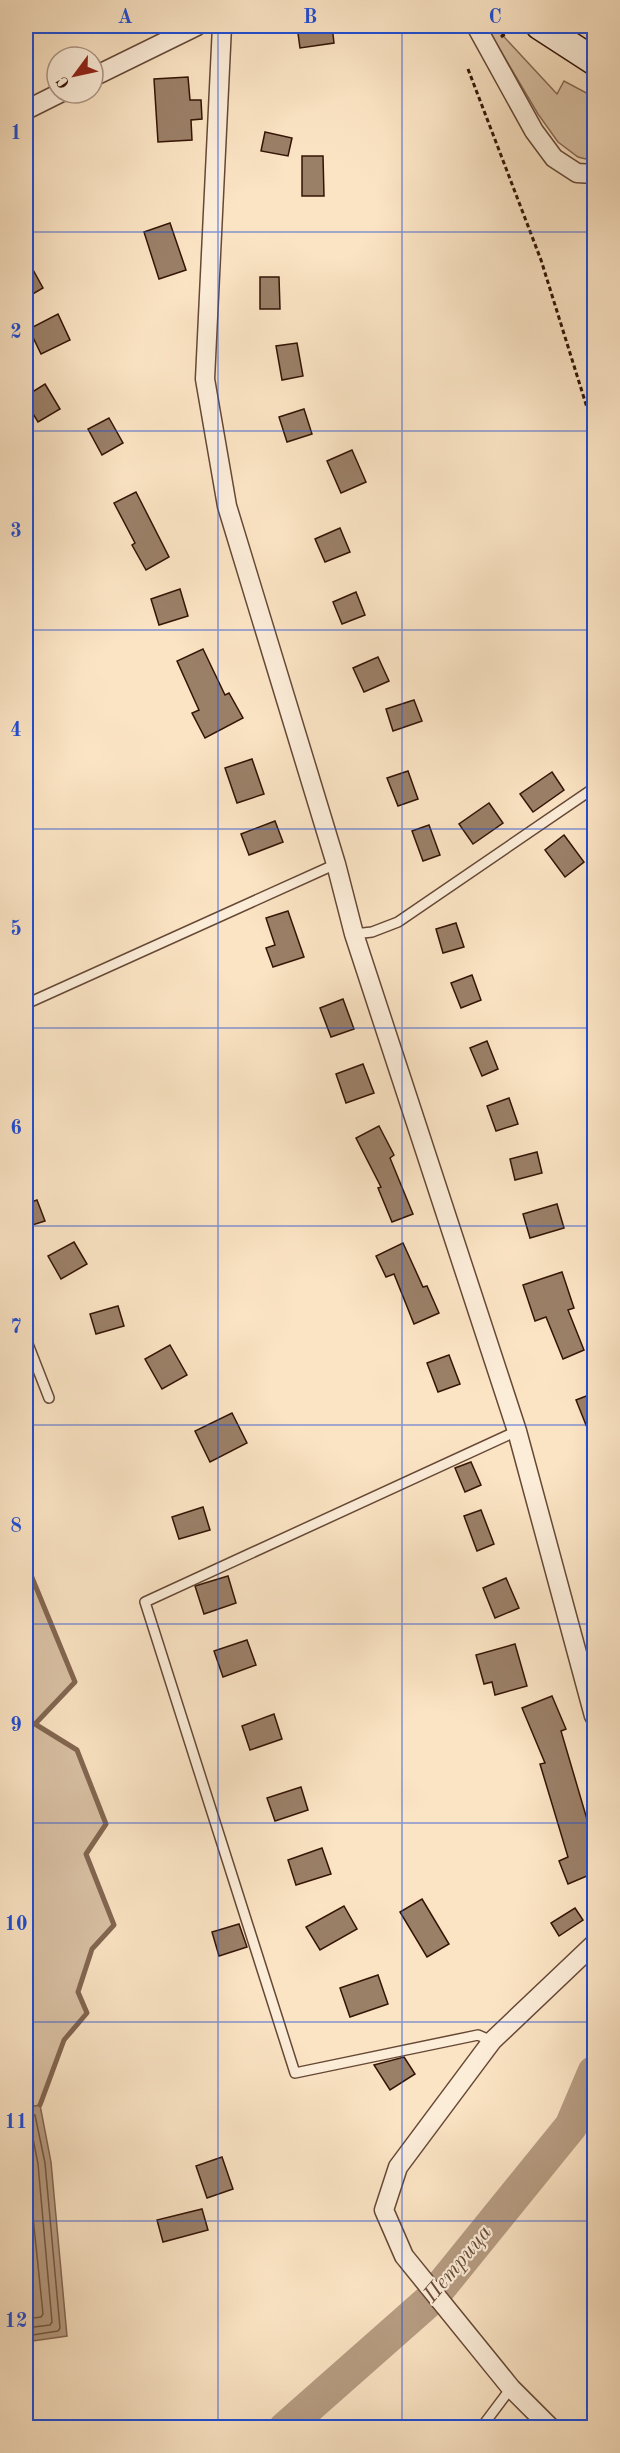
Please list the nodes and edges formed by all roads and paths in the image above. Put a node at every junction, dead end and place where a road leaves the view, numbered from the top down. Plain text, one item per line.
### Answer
1 (197, 26) edge
2 (222, 26) edge
3 (476, 26) edge
4 (540, 26) edge
5 (594, 61) edge
6 (468, 69) dead end
7 (105, 71) edge
8 (45, 100) edge
9 (26, 110) edge
10 (594, 174) edge
11 (594, 430) edge
12 (594, 788) edge
13 (336, 864) junction
14 (354, 934) junction
15 (26, 1004) edge
16 (26, 1338) edge
17 (49, 1398) dead end
18 (517, 1431) junction
19 (594, 1716) edge
20 (594, 1944) edge
21 (492, 2041) junction
22 (511, 2388) junction
23 (481, 2427) edge
24 (550, 2427) edge

1 - 7 street
2 - 13 street
3 - 10 street
4 - 5 main road
6 - 11 path
8 - 9 street
12 - 14 lane
13 - 14 street
13 - 15 lane
14 - 18 street
16 - 17 lane
18 - 19 street
18 - 21 lane
20 - 21 street
21 - 22 street
22 - 23 lane
22 - 24 street

